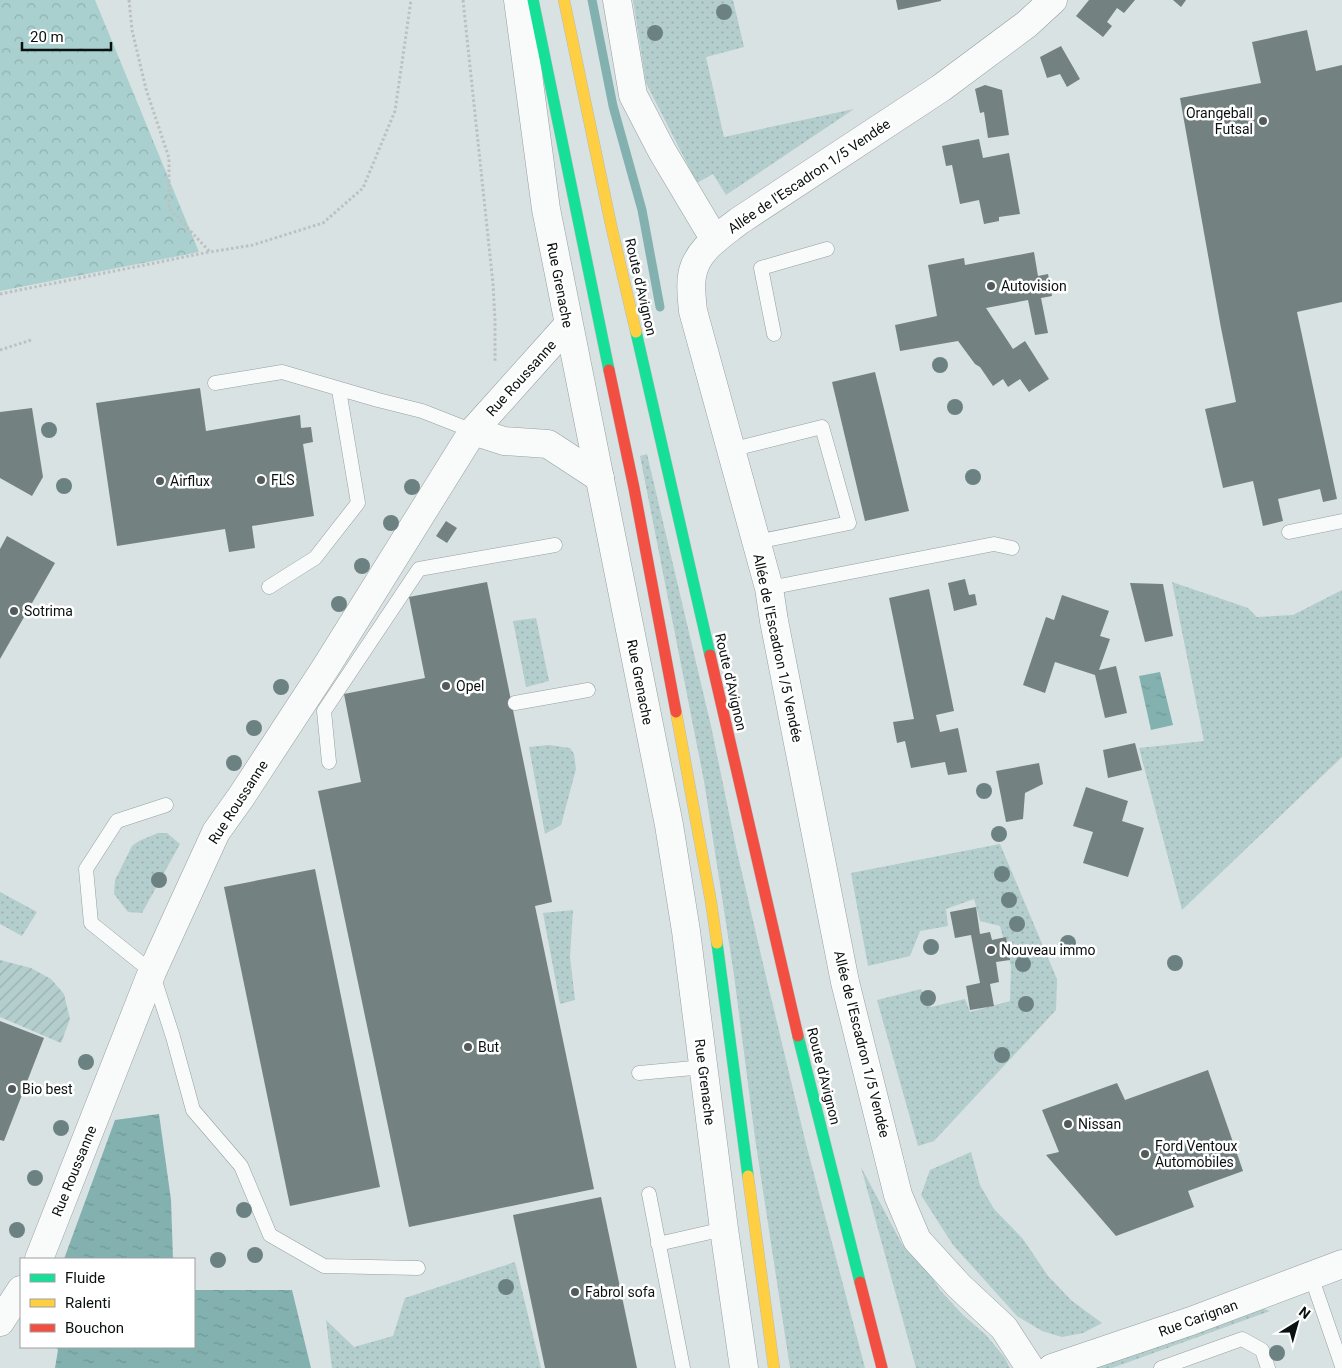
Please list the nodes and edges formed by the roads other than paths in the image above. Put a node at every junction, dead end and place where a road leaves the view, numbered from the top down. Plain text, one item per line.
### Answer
1 (518, 0) edge
2 (532, 0) edge
3 (564, 0) edge
4 (617, 0) edge
5 (1052, 0) edge
6 (715, 240) junction
7 (827, 249) dead end
8 (568, 325) junction
9 (774, 334) dead end
10 (215, 383) dead end
11 (340, 390) junction
12 (473, 432) junction
13 (730, 450) junction
14 (600, 478) junction
15 (1342, 521) edge
16 (1289, 532) dead end
17 (756, 542) junction
18 (554, 545) dead end
19 (1012, 548) dead end
20 (270, 588) dead end
21 (769, 588) junction
22 (588, 690) dead end
23 (515, 703) dead end
24 (329, 762) dead end
25 (166, 805) dead end
26 (152, 972) junction
27 (704, 1067) junction
28 (639, 1073) dead end
29 (649, 1194) dead end
30 (724, 1229) junction
31 (658, 1244) junction
32 (39, 1258) edge
33 (1342, 1264) edge
34 (418, 1268) dead end
35 (1311, 1276) junction
36 (20, 1292) edge
37 (0, 1322) edge
38 (1342, 1366) edge
39 (683, 1368) edge
40 (744, 1368) edge
41 (774, 1368) edge
42 (882, 1368) edge
43 (1030, 1368) edge
44 (1052, 1368) edge
45 (1161, 1368) edge
46 (1268, 1368) edge

1 - 8 street, Rue Grenache
2 - 41 main road
3 - 42 main road, Route d'Avignon
4 - 6 street
5 - 6 street, Allée de l'Escadron 1/5 Vendée
6 - 13 street, Allée de l'Escadron 1/5 Vendée
7 - 9 lane
8 - 12 street, Rue Roussanne
8 - 14 street, Rue Grenache
10 - 11 lane
11 - 12 lane
11 - 20 lane
12 - 14 street, Rue Roussanne
12 - 26 street, Rue Roussanne
13 - 17 street, Allée de l'Escadron 1/5 Vendée
13 - 17 lane
14 - 27 street, Rue Grenache
15 - 16 lane
17 - 21 street, Allée de l'Escadron 1/5 Vendée
18 - 24 lane
19 - 21 lane
21 - 43 street, Allée de l'Escadron 1/5 Vendée
22 - 23 lane
25 - 26 lane
26 - 32 street, Rue Roussanne
26 - 34 lane
27 - 28 lane
27 - 30 street, Rue Grenache
29 - 31 lane
30 - 31 lane
30 - 40 street, Rue Grenache
31 - 39 lane
33 - 35 street, Rue Carignan
35 - 38 lane
35 - 44 street, Rue Carignan
36 - 37 street
45 - 46 lane

